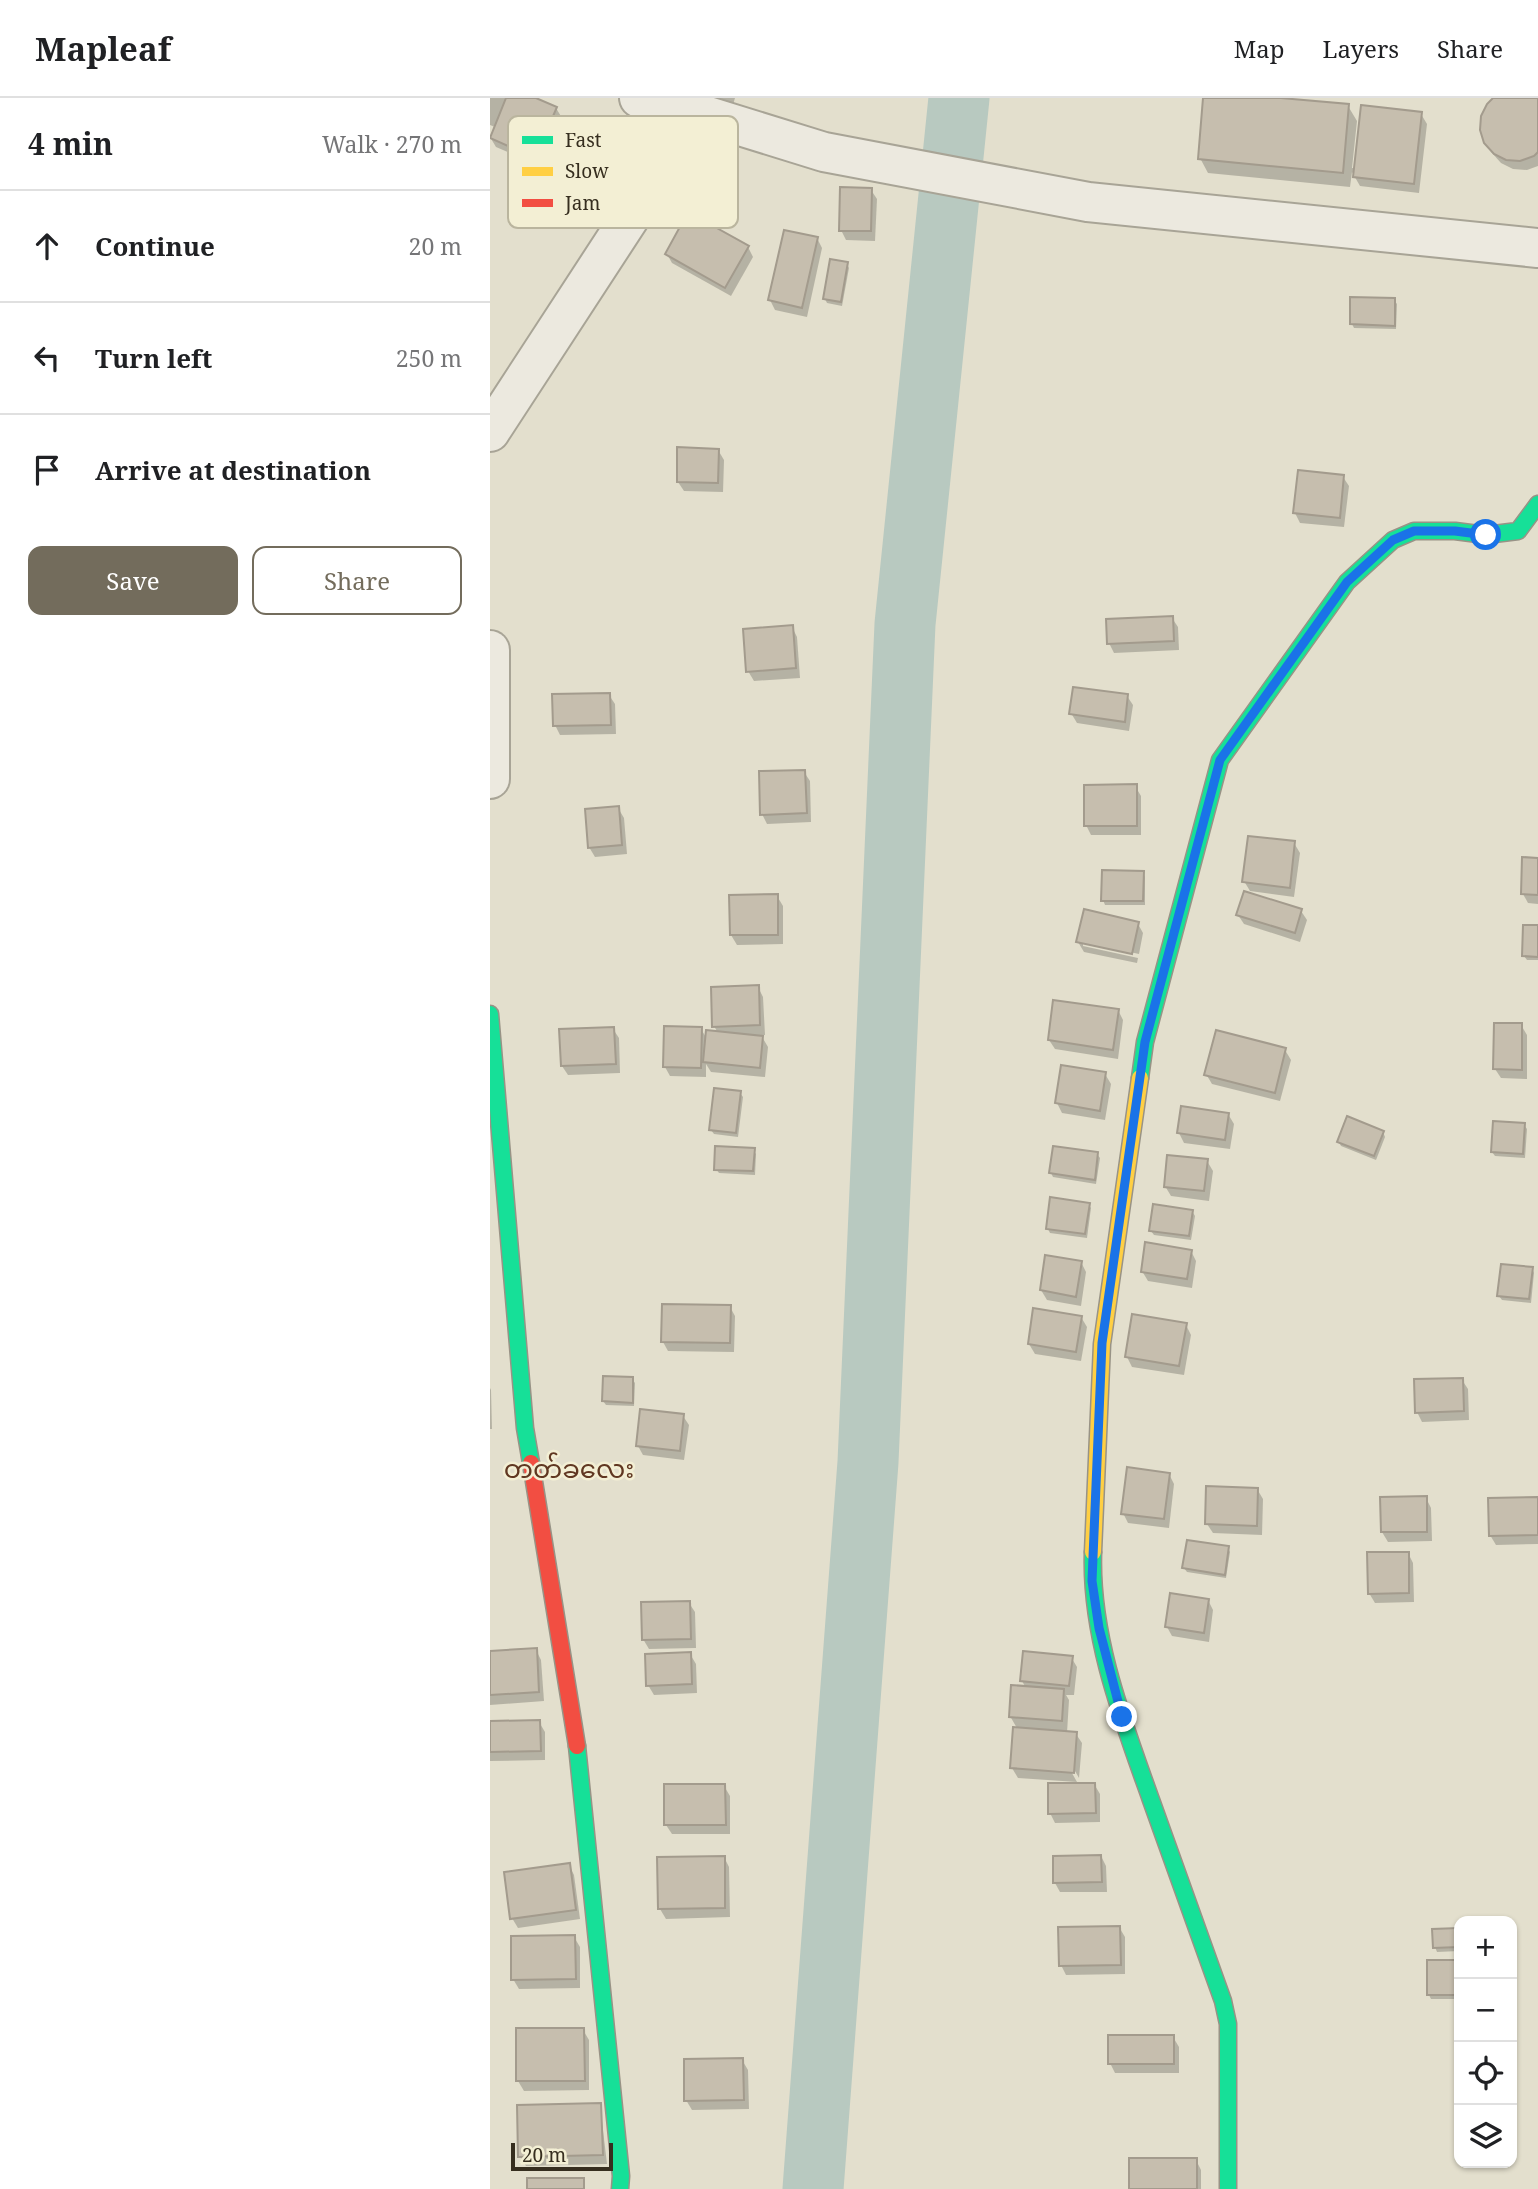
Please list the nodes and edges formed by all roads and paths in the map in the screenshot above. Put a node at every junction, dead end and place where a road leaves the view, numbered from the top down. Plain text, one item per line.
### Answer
1 (639, 98) edge
2 (698, 113) junction
3 (696, 116) edge
4 (708, 116) edge
5 (738, 125) edge
6 (623, 228) edge
7 (1538, 247) edge
8 (490, 432) edge
9 (1538, 504) edge
10 (490, 650) edge
11 (490, 779) edge
12 (490, 1014) edge
13 (620, 2189) edge
14 (1228, 2189) edge

1 - 2 street
2 - 3 street
2 - 4 street
5 - 7 street
6 - 8 street
9 - 14 street
10 - 11 street
12 - 13 street

